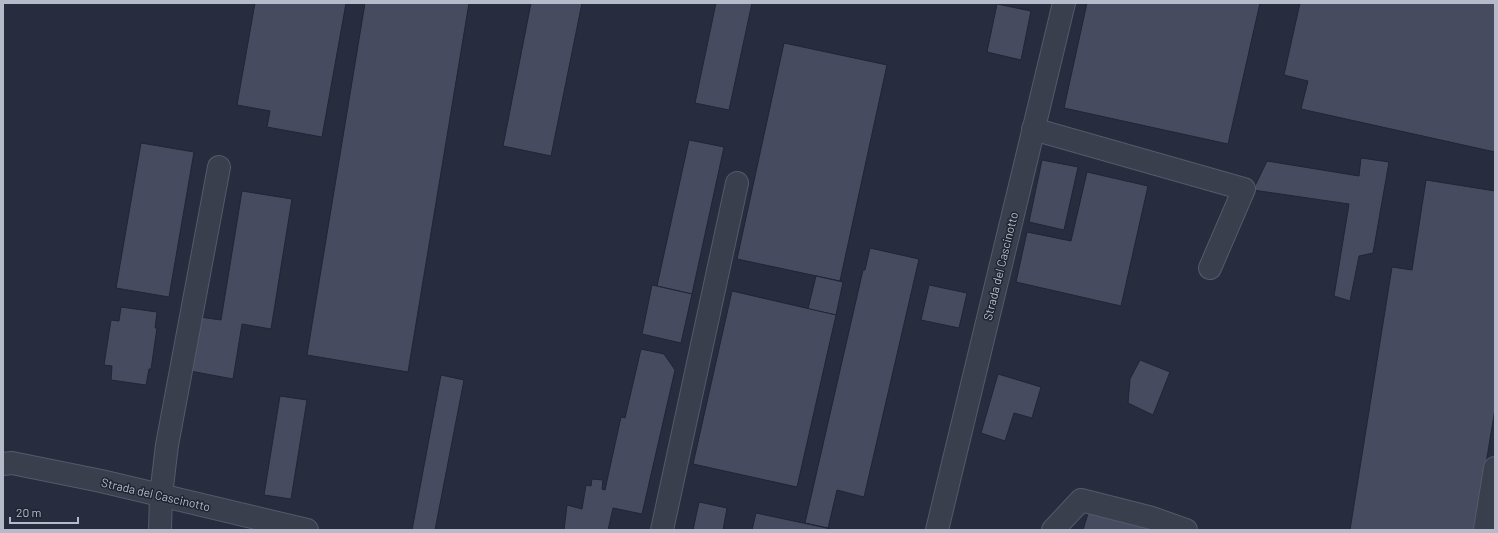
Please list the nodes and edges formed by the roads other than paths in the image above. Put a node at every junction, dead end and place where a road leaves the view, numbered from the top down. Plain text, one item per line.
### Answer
1 (1064, 3) edge
2 (1033, 129) junction
3 (219, 167) dead end
4 (737, 183) dead end
5 (1210, 268) dead end
6 (3, 464) edge
7 (1495, 468) edge
8 (161, 495) junction
9 (160, 530) edge
10 (307, 530) edge
11 (662, 530) edge
12 (937, 530) edge
13 (1053, 530) edge
14 (1186, 530) edge
15 (1485, 530) edge

1 - 2 street, Strada del Cascinotto
2 - 5 street
2 - 12 street, Strada del Cascinotto
3 - 8 street
4 - 11 street
6 - 8 street, Strada del Cascinotto
7 - 15 street
8 - 9 street
8 - 10 street, Strada del Cascinotto
13 - 14 street

